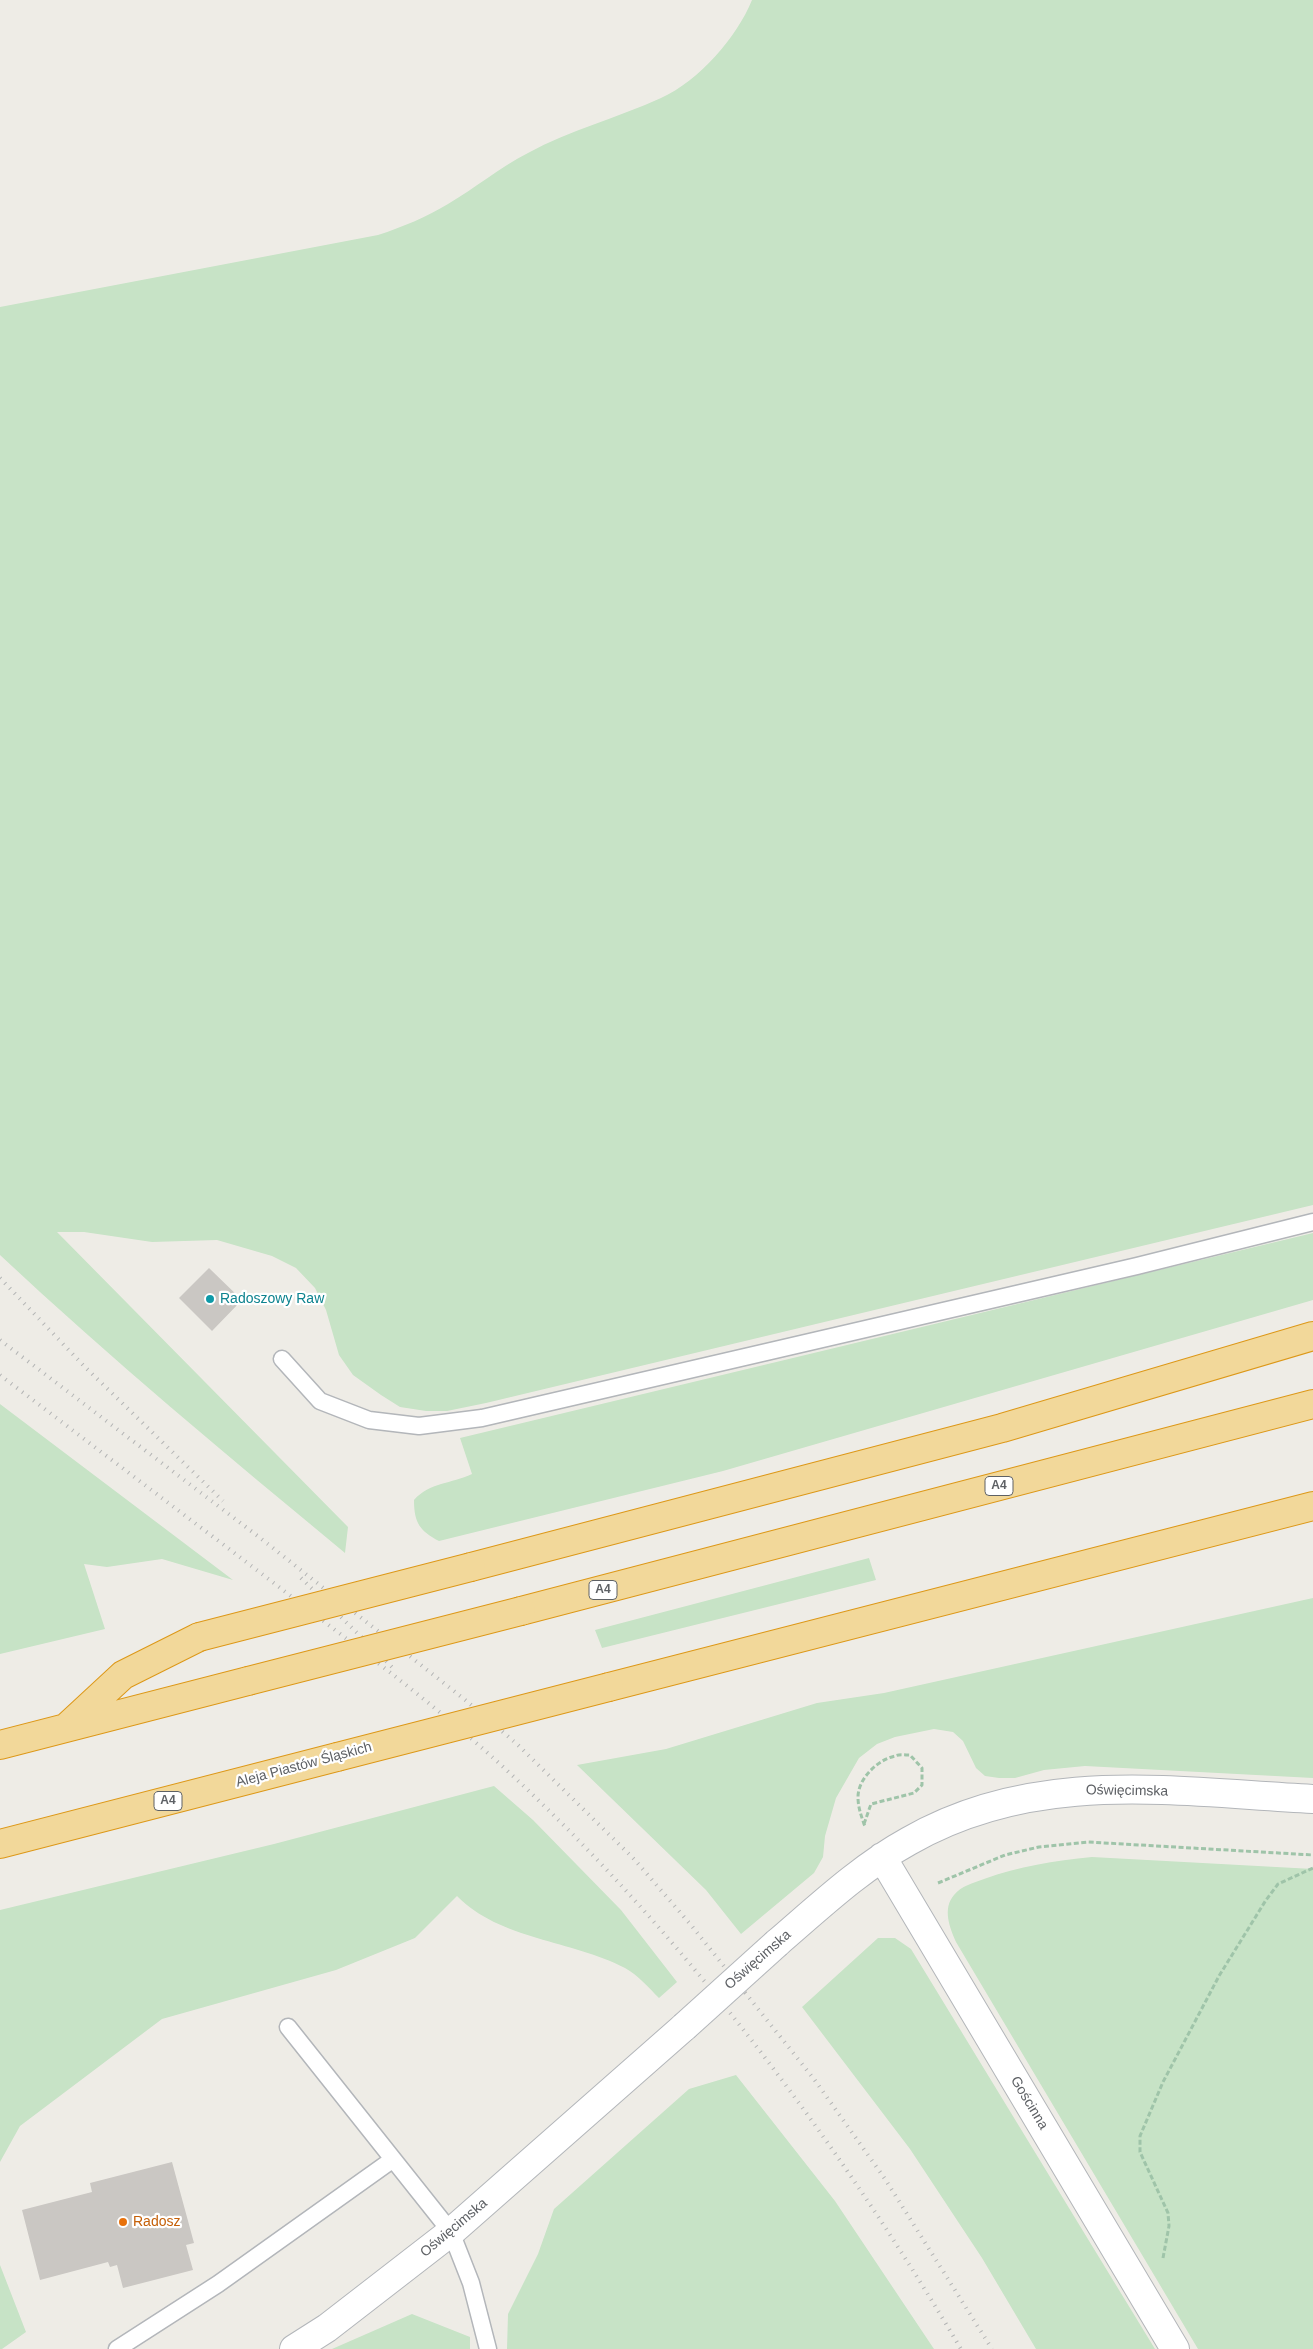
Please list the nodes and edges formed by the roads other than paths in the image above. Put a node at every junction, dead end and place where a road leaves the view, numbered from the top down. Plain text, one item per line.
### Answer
1 (1313, 1222) edge
2 (1313, 1336) edge
3 (282, 1359) dead end
4 (1313, 1404) edge
5 (1313, 1506) edge
6 (66, 1728) junction
7 (0, 1745) edge
8 (1313, 1799) edge
9 (0, 1844) edge
10 (882, 1857) junction
11 (288, 2027) dead end
12 (392, 2160) junction
13 (451, 2232) junction
14 (117, 2349) edge
15 (294, 2349) edge
16 (488, 2349) edge
17 (1174, 2349) edge

1 - 3 lane
2 - 6 highway, bridge
4 - 6 highway, A4, bridge
5 - 9 highway, Aleja Piastów Śląskich / A4, bridge
6 - 7 highway, A4
8 - 10 street, Oświęcimska
10 - 13 street, Oświęcimska, bridge
10 - 17 street, Gościnna
11 - 12 lane
12 - 13 lane
12 - 14 lane
13 - 15 street, Oświęcimska
13 - 16 lane

